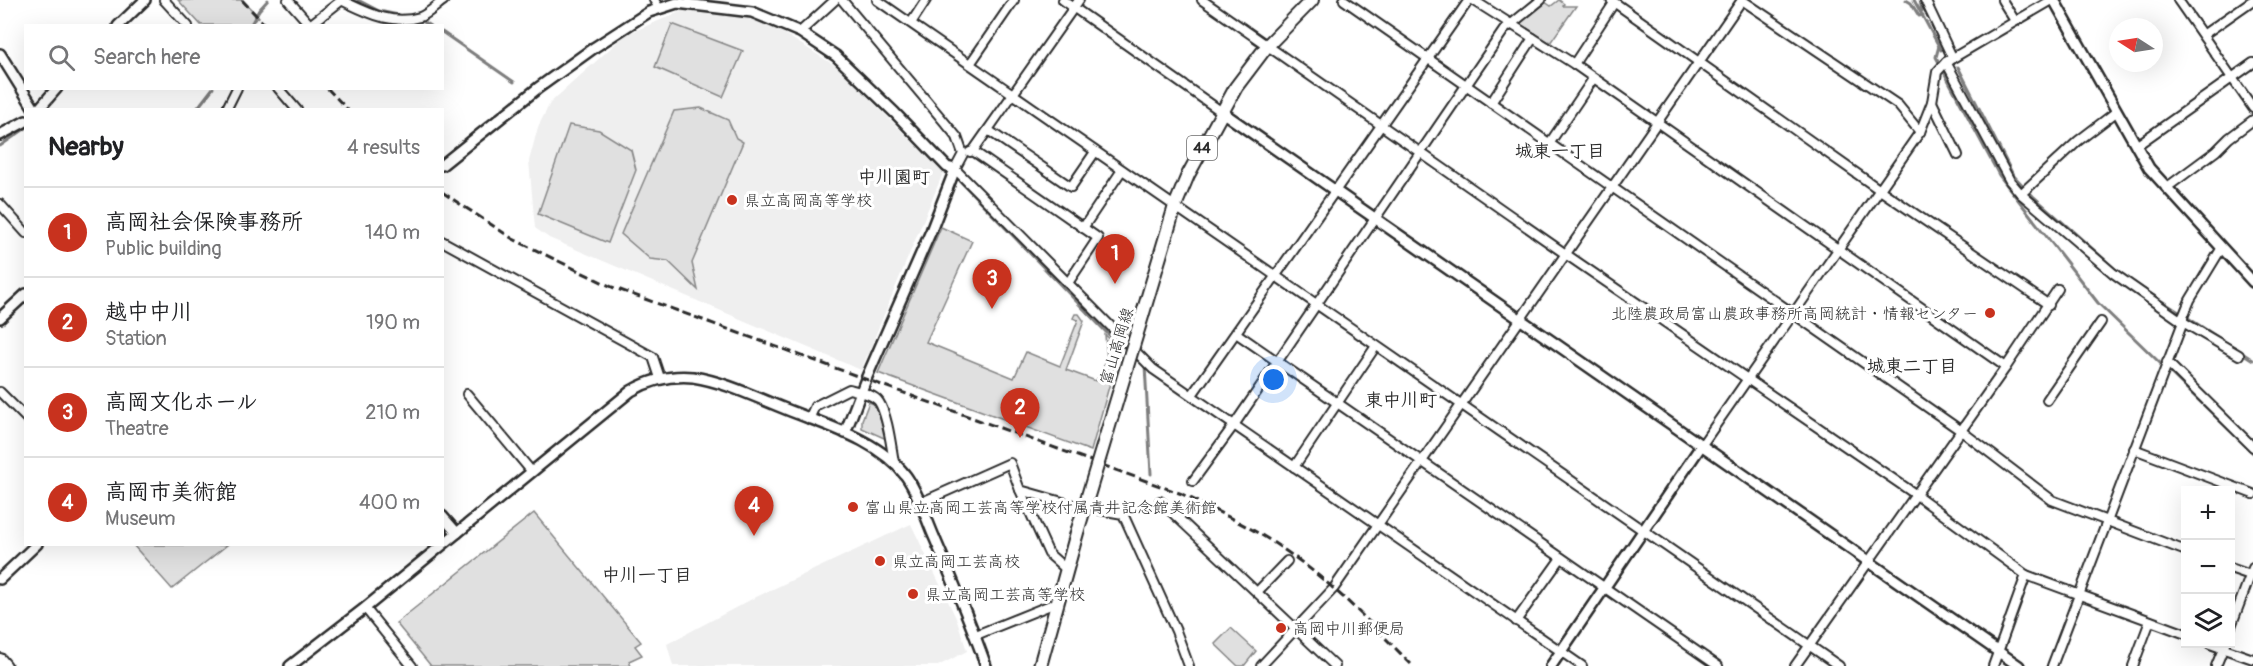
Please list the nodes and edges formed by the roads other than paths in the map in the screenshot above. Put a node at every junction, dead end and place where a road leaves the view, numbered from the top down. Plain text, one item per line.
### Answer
1 (145, 0) edge
2 (164, 0) edge
3 (288, 0) edge
4 (342, 0) edge
5 (349, 0) edge
6 (444, 0) edge
7 (835, 0) edge
8 (843, 0) edge
9 (877, 0) edge
10 (926, 0) edge
11 (1014, 0) edge
12 (1063, 0) edge
13 (1079, 0) edge
14 (1202, 0) edge
15 (1312, 0) edge
16 (1344, 0) edge
17 (1471, 0) edge
18 (1541, 0) edge
19 (1742, 0) edge
20 (1925, 0) edge
21 (2002, 0) edge
22 (2053, 0) edge
23 (2178, 0) edge
24 (2253, 0) edge
25 (1612, 1) edge
26 (657, 4) edge
27 (722, 4) edge
28 (1074, 8) junction
29 (2015, 21) junction
30 (911, 23) junction
31 (120, 24) edge
32 (186, 24) edge
33 (309, 24) edge
34 (311, 24) edge
35 (1512, 24) junction
36 (800, 32) junction
37 (2203, 35) junction
38 (1533, 38) junction
39 (1267, 46) junction
40 (0, 54) edge
41 (1427, 58) junction
42 (1949, 59) junction
43 (1699, 62) junction
44 (2253, 63) edge
45 (970, 64) junction
46 (1574, 64) junction
47 (2232, 78) junction
48 (1593, 79) junction
49 (1465, 85) junction
50 (55, 90) edge
51 (236, 90) edge
52 (280, 90) edge
53 (1013, 95) junction
54 (1932, 102) junction
55 (1491, 103) junction
56 (36, 108) edge
57 (39, 108) edge
58 (227, 108) edge
59 (295, 108) edge
60 (2253, 108) edge
61 (1222, 112) junction
62 (2116, 112) junction
63 (2253, 120) edge
64 (24, 122) edge
65 (1656, 124) junction
66 (1381, 125) junction
67 (988, 130) junction
68 (1920, 132) junction
69 (0, 135) edge
70 (1549, 144) junction
71 (2136, 146) junction
72 (973, 151) junction
73 (1420, 151) junction
74 (1095, 152) junction
75 (963, 154) junction
76 (1958, 155) dead end
77 (444, 163) edge
78 (955, 170) junction
79 (1122, 170) junction
80 (1612, 188) junction
81 (2166, 188) junction
82 (1880, 190) junction
83 (1334, 191) junction
84 (2022, 192) junction
85 (0, 204) edge
86 (1175, 206) junction
87 (1374, 220) junction
88 (1083, 228) junction
89 (24, 231) edge
90 (444, 242) edge
91 (1838, 249) junction
92 (2221, 249) junction
93 (1567, 255) junction
94 (1276, 276) junction
95 (2253, 282) edge
96 (1068, 284) junction
97 (2058, 289) dead end
98 (24, 296) edge
99 (1317, 303) junction
100 (2049, 305) junction
101 (1793, 314) junction
102 (2184, 316) junction
103 (0, 318) edge
104 (1519, 320) junction
105 (2101, 322) dead end
106 (1236, 333) junction
107 (1376, 346) junction
108 (2239, 355) dead end
109 (1276, 362) junction
110 (2167, 362) junction
111 (2006, 367) junction
112 (660, 378) junction
113 (1748, 379) junction
114 (0, 392) edge
115 (861, 392) junction
116 (467, 394) dead end
117 (1192, 395) junction
118 (2047, 400) dead end
119 (1337, 404) junction
120 (1461, 405) junction
121 (24, 416) edge
122 (809, 418) junction
123 (1234, 424) junction
124 (1960, 430) junction
125 (845, 433) junction
126 (1701, 446) junction
127 (2253, 447) edge
128 (2134, 449) junction
129 (1423, 461) junction
130 (894, 462) junction
131 (1294, 467) junction
132 (532, 472) junction
133 (1192, 481) dead end
134 (1020, 490) junction
135 (1915, 494) junction
136 (2253, 494) edge
137 (1160, 501) dead end
138 (920, 503) junction
139 (1073, 505) dead end
140 (1100, 510) dead end
141 (444, 518) edge
142 (2108, 522) junction
143 (1378, 525) junction
144 (1643, 530) junction
145 (457, 533) junction
146 (444, 544) edge
147 (35, 546) edge
148 (441, 546) edge
149 (2181, 549) edge
150 (1561, 558) junction
151 (1287, 561) dead end
152 (1869, 561) junction
153 (2235, 569) edge
154 (1067, 570) junction
155 (2, 573) edge
156 (2252, 573) edge
157 (2026, 575) junction
158 (1603, 587) junction
159 (1257, 592) junction
160 (2080, 595) junction
161 (1058, 602) junction
162 (365, 608) junction
163 (2235, 616) edge
164 (1516, 621) junction
165 (2150, 621) junction
166 (1295, 630) junction
167 (2181, 632) edge
168 (976, 635) junction
169 (1809, 646) junction
170 (2223, 648) edge
171 (2228, 648) edge
172 (1561, 651) junction
173 (1998, 652) junction
174 (2253, 659) edge
175 (0, 660) edge
176 (5, 666) edge
177 (290, 666) edge
178 (412, 666) edge
179 (986, 666) edge
180 (1040, 666) edge
181 (1189, 666) edge
182 (1261, 666) edge
183 (1335, 666) edge
184 (1551, 666) edge
185 (1582, 666) edge
186 (1718, 666) edge
187 (1795, 666) edge
188 (1839, 666) edge
189 (1993, 666) edge
190 (2019, 666) edge
191 (2052, 666) edge
192 (2133, 666) edge
193 (2216, 666) edge

1 - 31 street
2 - 32 street
3 - 33 street
4 - 5 street
4 - 6 street
4 - 34 street
7 - 36 street
8 - 75 street
9 - 30 street
10 - 30 street
11 - 45 street
12 - 28 street
13 - 28 street
14 - 39 street
15 - 39 main road, 富山高岡線 / 44
16 - 41 street
17 - 35 street
17 - 41 street
18 - 35 street
19 - 43 street
19 - 68 street
20 - 42 street
21 - 29 street
22 - 29 street
22 - 62 street
23 - 37 street
24 - 37 street
25 - 43 street
25 - 46 street
26 - 27 street
26 - 77 street
27 - 36 street
28 - 53 street
28 - 61 street
29 - 42 street
30 - 45 street
35 - 38 street
35 - 49 street
36 - 78 street
37 - 47 street
38 - 46 street
38 - 55 street
39 - 61 main road, 富山高岡線 / 44
39 - 66 street
40 - 56 street
41 - 49 street
41 - 66 street
42 - 54 street
42 - 84 street
43 - 65 street
43 - 82 street
44 - 47 street
45 - 53 street
46 - 48 street
47 - 60 street
47 - 71 street
48 - 65 street
48 - 70 street
49 - 55 street
49 - 73 street
50 - 57 street
51 - 58 street
52 - 59 street
53 - 67 street
53 - 74 street
54 - 68 street
54 - 76 street
55 - 70 street
61 - 83 street
61 - 86 main road, 富山高岡線 / 44
62 - 71 street
62 - 84 street
63 - 81 street
64 - 69 street
65 - 80 street
65 - 91 street
66 - 73 street
66 - 83 street
67 - 72 street
67 - 74 street
68 - 82 street
70 - 80 street
71 - 81 street
72 - 75 street
72 - 88 street
73 - 87 street
73 - 93 street
74 - 79 street
75 - 78 street
78 - 96 street
78 - 115 street
79 - 86 street
79 - 88 street
80 - 93 street
80 - 101 street
81 - 92 street
82 - 91 street
82 - 100 street
83 - 87 street
83 - 94 street
84 - 102 street
85 - 89 street
86 - 94 street
86 - 154 main road, 富山高岡線 / 44, bridge
87 - 99 street
87 - 104 street
88 - 96 street
90 - 112 street
91 - 101 street
91 - 111 street
92 - 95 street
92 - 102 street
93 - 104 street
93 - 113 street
94 - 99 street
94 - 106 street
96 - 117 street
97 - 100 street
98 - 103 street
99 - 107 street
99 - 109 street
100 - 111 street
101 - 113 street
101 - 124 street
102 - 108 street
102 - 110 street
104 - 120 street
104 - 126 street
105 - 118 street
106 - 109 street
106 - 117 street
107 - 119 street
107 - 120 street
109 - 119 street
109 - 123 street
110 - 127 street
110 - 128 street
111 - 124 street
112 - 122 street
112 - 132 street
113 - 126 street
113 - 135 street
114 - 121 street
115 - 122 street
115 - 125 street
115 - 130 street
116 - 132 street
117 - 123 street
119 - 129 street
119 - 131 street
120 - 129 street
120 - 144 street
122 - 125 street
123 - 131 street
123 - 133 street
124 - 135 street
124 - 142 street
125 - 130 street
126 - 144 street
126 - 152 street
128 - 136 street
128 - 142 street
129 - 143 street
129 - 150 street
130 - 138 street
131 - 143 street
132 - 145 street
134 - 138 street
134 - 139 street
134 - 154 street
135 - 152 street
135 - 157 street
137 - 159 street
138 - 168 street
140 - 181 street
141 - 145 street
142 - 149 street
142 - 160 street
143 - 164 street
143 - 166 street
144 - 158 street
144 - 169 street
145 - 146 street
147 - 155 street
148 - 162 street
150 - 158 street
150 - 164 street
151 - 159 street
152 - 169 street
152 - 173 street
153 - 156 street
154 - 161 main road, 富山高岡線 / 44
156 - 163 street
157 - 160 street
157 - 173 street
158 - 172 street
158 - 186 street
159 - 166 street
160 - 165 street
160 - 191 street
161 - 168 street
161 - 180 main road, 富山高岡線 / 44
162 - 177 street
162 - 178 street
164 - 172 street
165 - 167 street
165 - 192 street
166 - 182 street
166 - 183 street
168 - 179 street
169 - 187 street
169 - 188 street
170 - 193 street
171 - 174 street
172 - 184 street
172 - 185 street
173 - 189 street
173 - 190 street
175 - 176 main road

